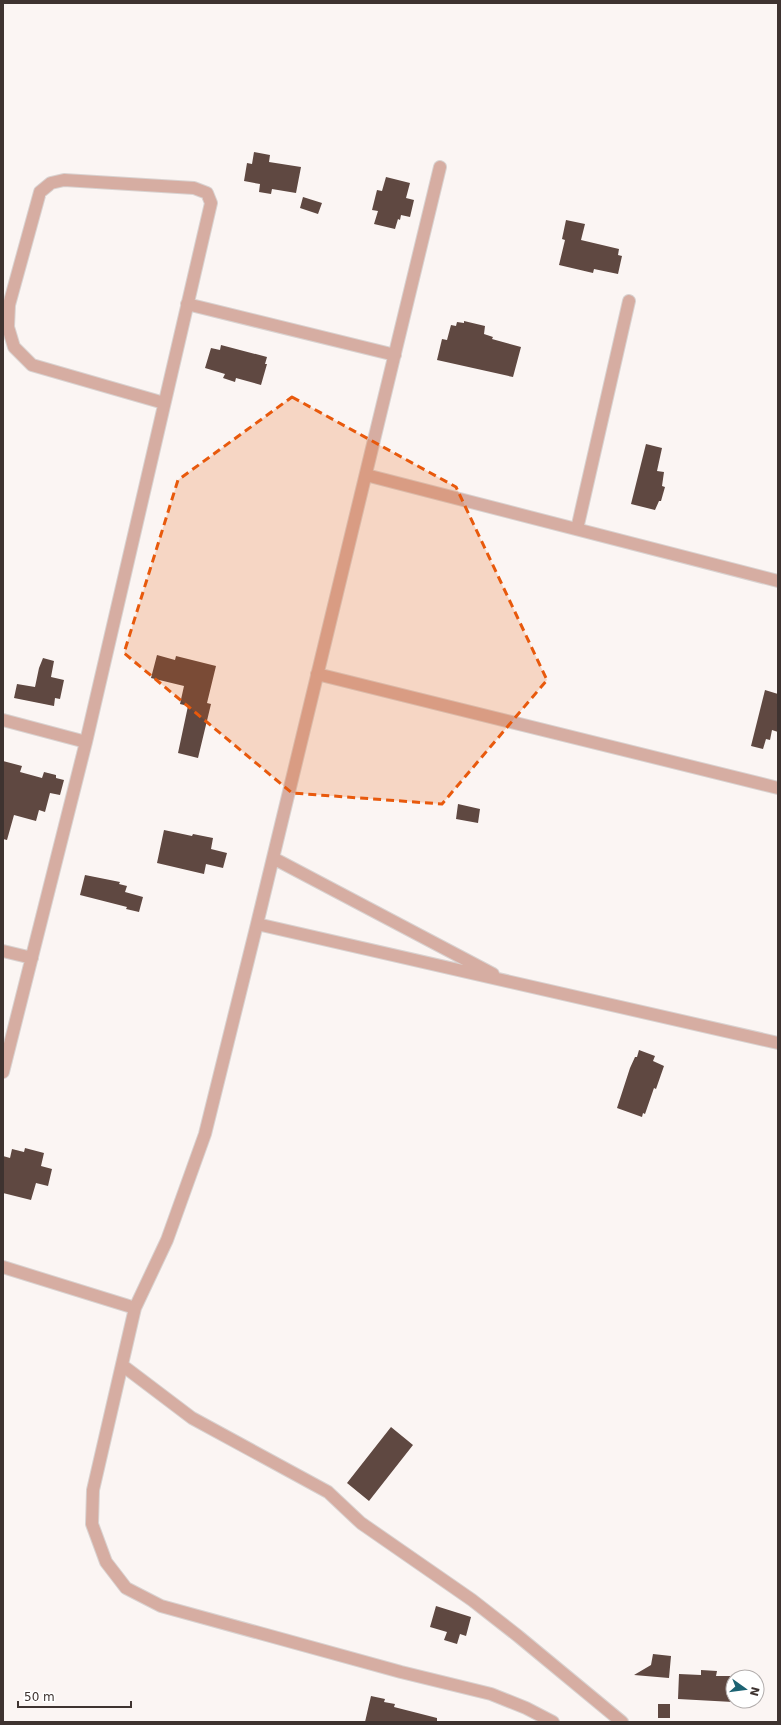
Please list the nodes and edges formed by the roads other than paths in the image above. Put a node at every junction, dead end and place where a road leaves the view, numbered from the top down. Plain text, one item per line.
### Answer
1 (440, 167) dead end
2 (629, 300) dead end
3 (187, 304) junction
4 (395, 355) junction
5 (164, 403) junction
6 (366, 475) junction
7 (577, 530) junction
8 (778, 581) edge
9 (317, 674) junction
10 (3, 720) edge
11 (86, 742) junction
12 (778, 788) edge
13 (273, 858) junction
14 (257, 924) junction
15 (3, 951) edge
16 (32, 958) junction
17 (508, 982) junction
18 (778, 1043) edge
19 (3, 1072) edge
20 (3, 1267) edge
21 (136, 1308) junction
22 (122, 1365) junction
23 (554, 1722) edge
24 (622, 1722) edge

1 - 4 street
2 - 7 street
3 - 4 street
3 - 5 street
3 - 5 street
4 - 6 street
5 - 11 street
6 - 7 street
6 - 9 street
7 - 8 street
9 - 12 street
9 - 13 street
10 - 11 street
11 - 16 street
13 - 14 street
13 - 17 street
14 - 17 street
14 - 21 street
15 - 16 street
16 - 19 street
17 - 18 street
20 - 21 street
21 - 22 street
22 - 23 street
22 - 24 street

